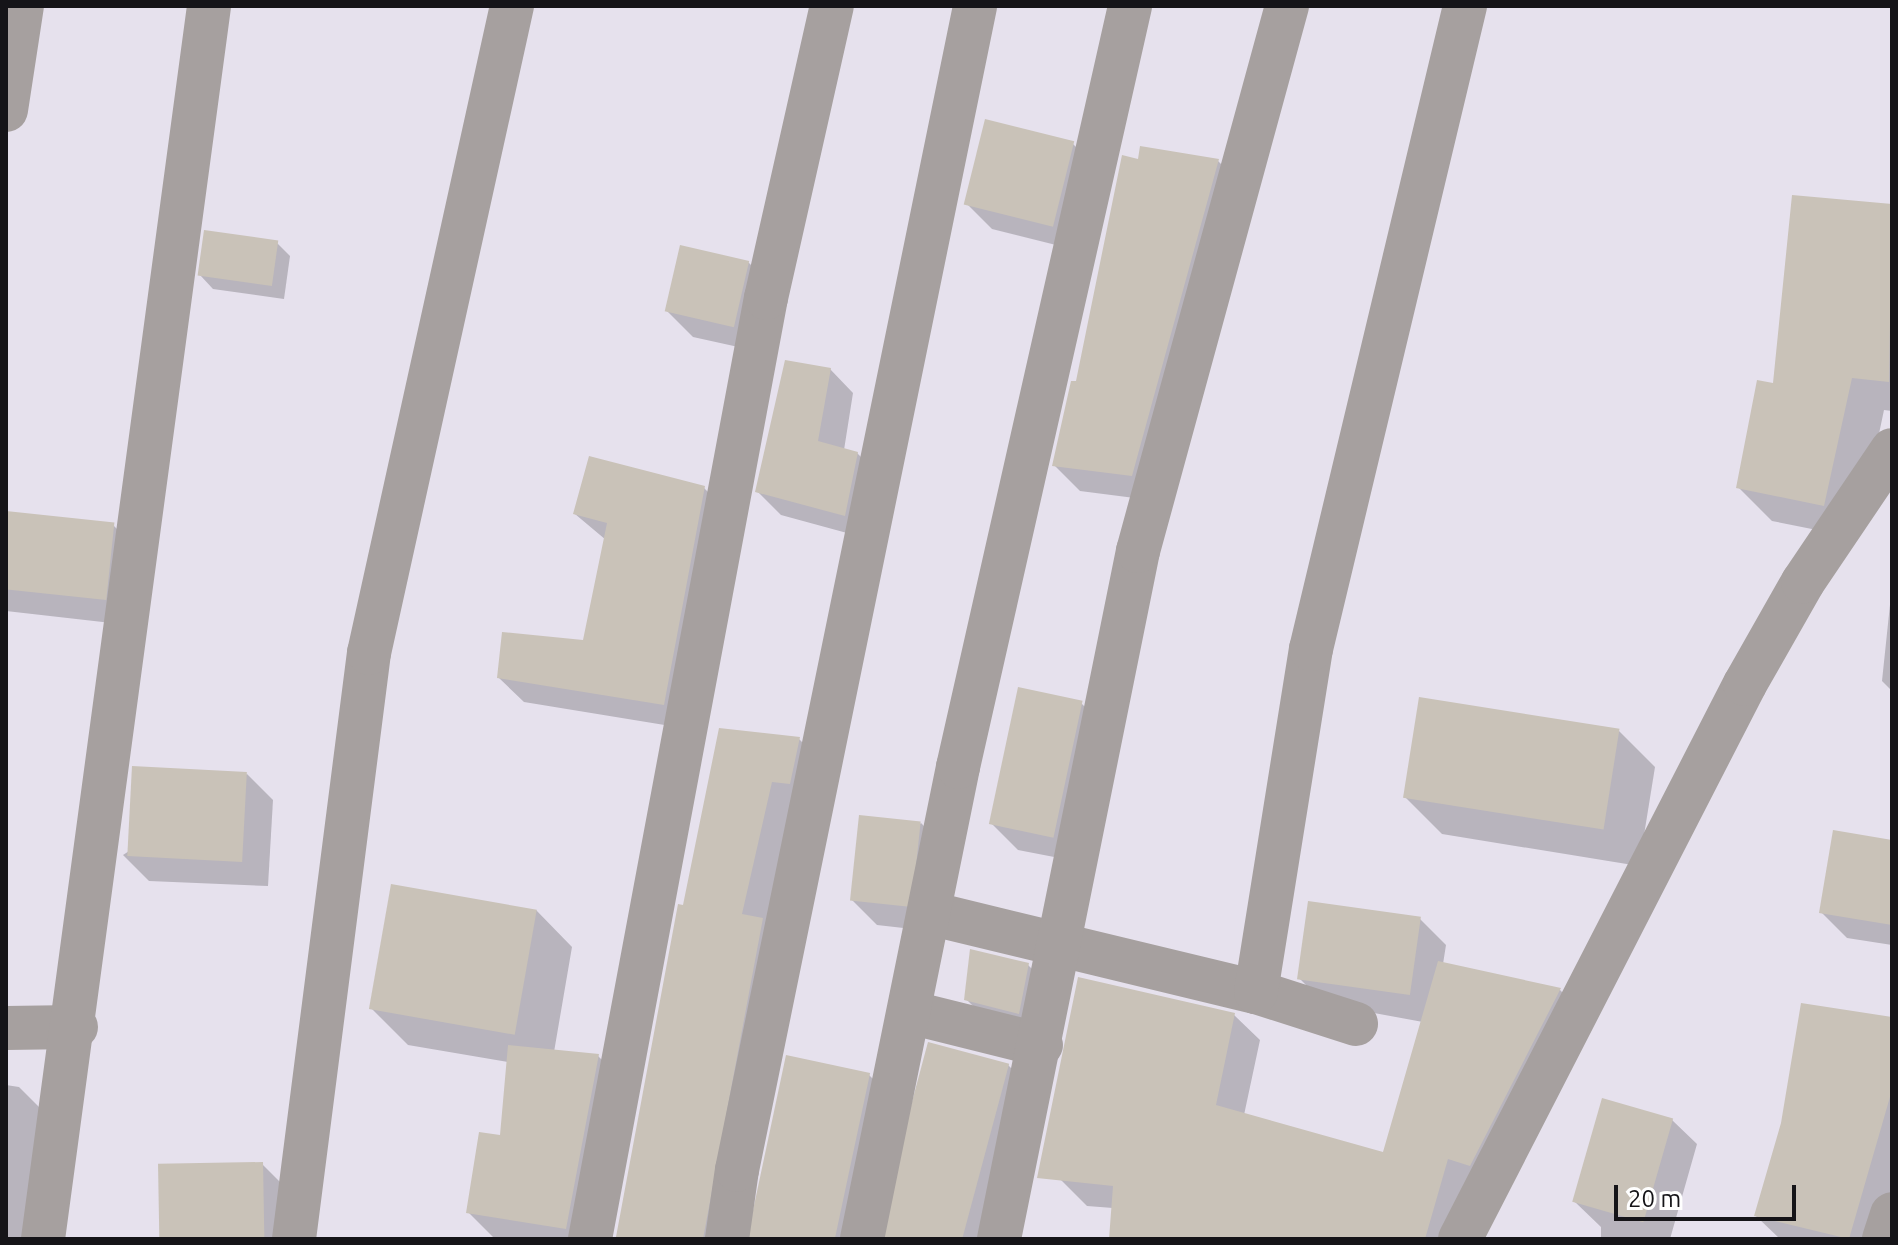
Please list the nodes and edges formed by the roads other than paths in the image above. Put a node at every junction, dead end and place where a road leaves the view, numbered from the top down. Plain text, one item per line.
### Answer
1 (22, 6) edge
2 (209, 6) edge
3 (512, 6) edge
4 (832, 6) edge
5 (975, 6) edge
6 (1130, 6) edge
7 (1287, 6) edge
8 (1465, 6) edge
9 (6, 110) edge
10 (1892, 450) edge
11 (929, 913) junction
12 (1061, 949) junction
13 (1256, 992) junction
14 (909, 1012) junction
15 (1356, 1024) dead end
16 (76, 1027) junction
17 (6, 1028) edge
18 (1041, 1045) junction
19 (1892, 1214) edge
20 (43, 1239) edge
21 (294, 1239) edge
22 (590, 1239) edge
23 (727, 1239) edge
24 (862, 1239) edge
25 (999, 1239) edge
26 (1460, 1239) edge
27 (1884, 1239) edge

1 - 9 street
2 - 16 street
3 - 21 street
4 - 22 street
5 - 23 street
6 - 11 street
7 - 12 street
8 - 13 street
10 - 26 street
11 - 12 street
11 - 14 street
12 - 13 street
12 - 18 street
13 - 15 street
14 - 18 street
14 - 24 street
16 - 17 street
16 - 20 street
18 - 25 street
19 - 27 street

